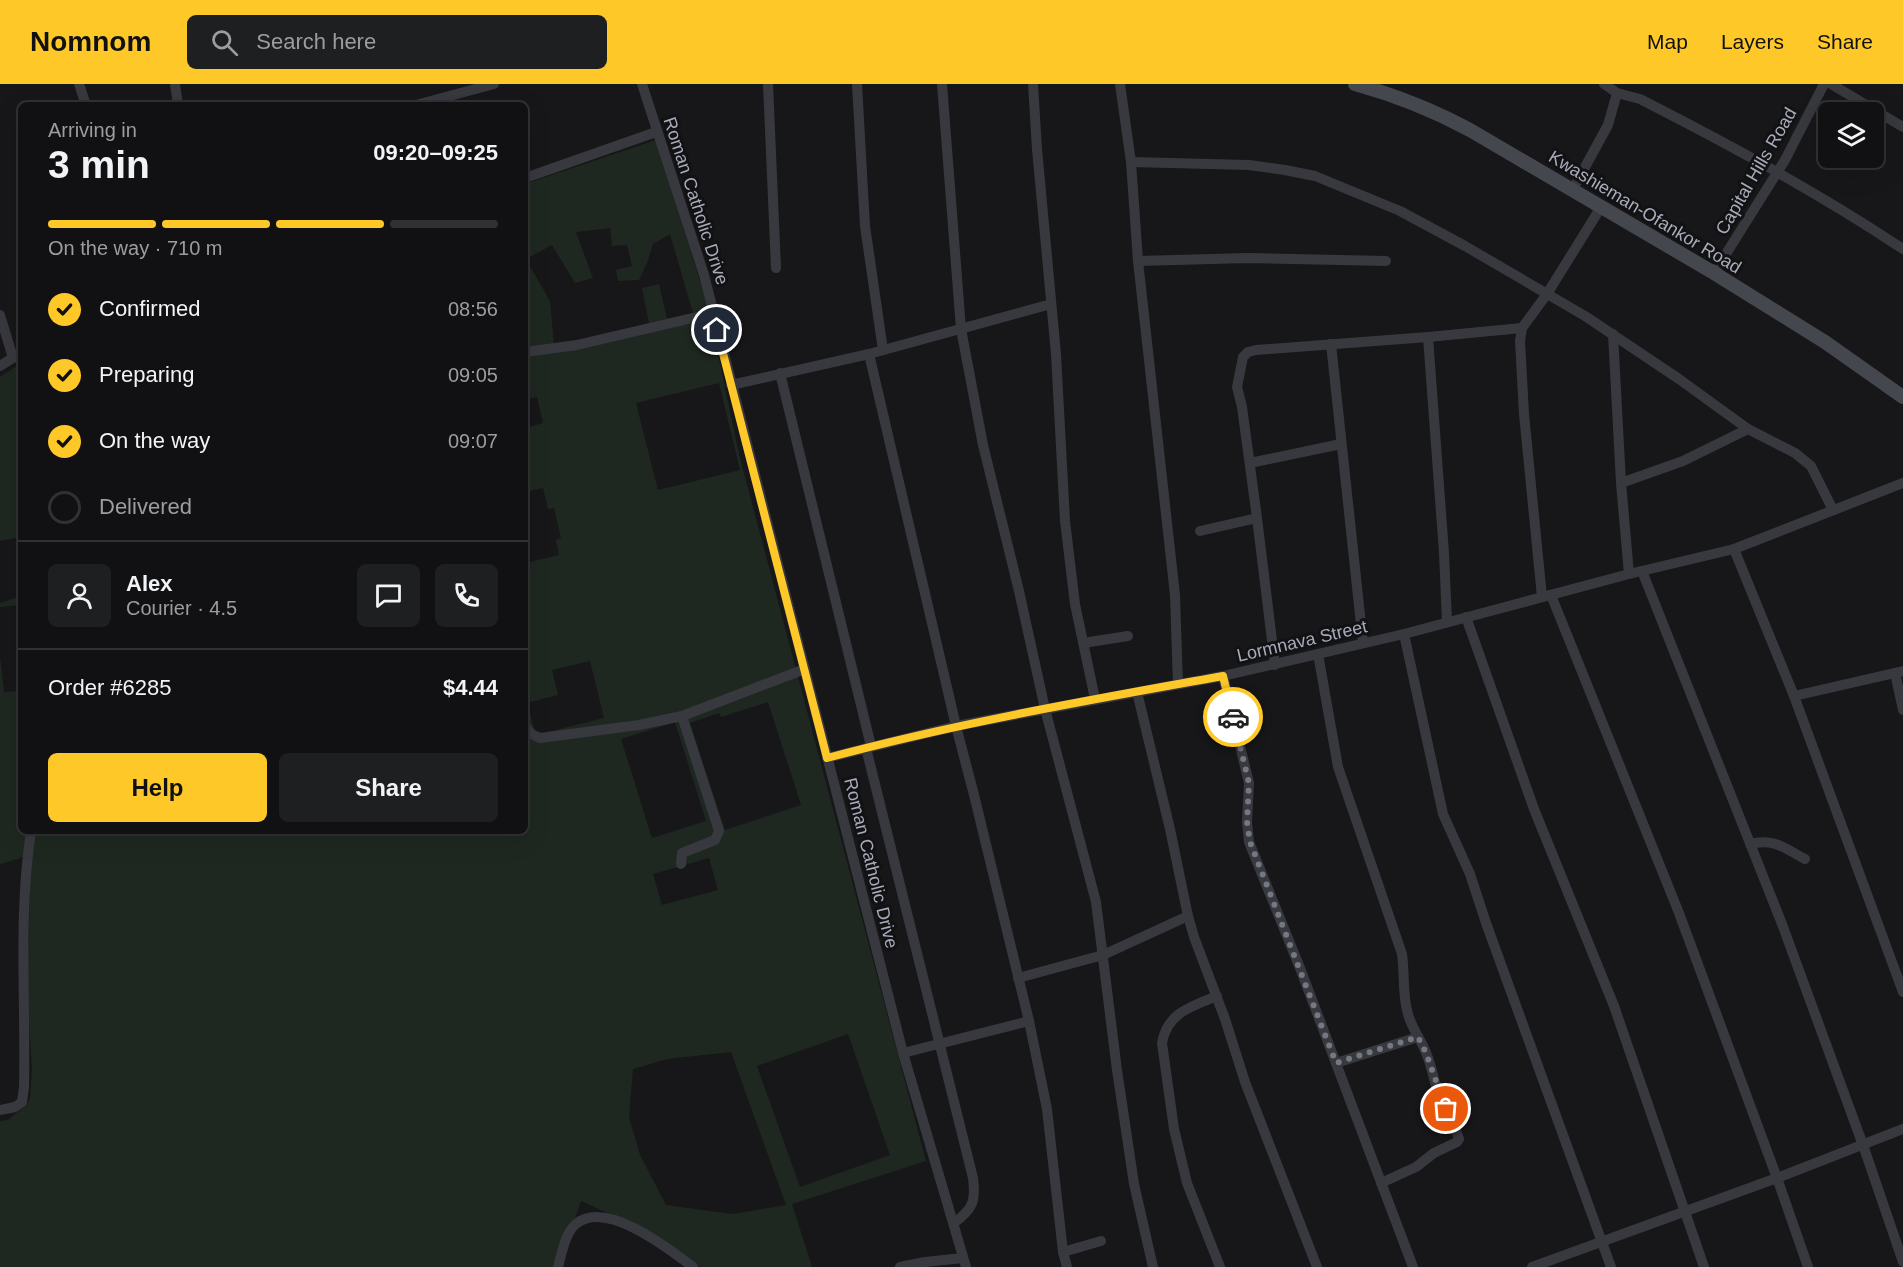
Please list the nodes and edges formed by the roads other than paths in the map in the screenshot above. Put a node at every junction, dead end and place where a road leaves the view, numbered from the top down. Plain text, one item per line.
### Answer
1 (79, 84) edge
2 (175, 84) edge
3 (494, 84) edge
4 (642, 84) edge
5 (768, 84) edge
6 (857, 84) edge
7 (942, 84) edge
8 (1033, 84) edge
9 (1120, 84) edge
10 (1355, 84) edge
11 (1604, 84) edge
12 (1824, 84) edge
13 (1831, 84) edge
14 (1617, 93) junction
15 (85, 102) edge
16 (178, 102) edge
17 (427, 102) edge
18 (1903, 127) edge
19 (656, 132) junction
20 (1131, 162) junction
21 (1778, 172) junction
22 (528, 177) edge
23 (1573, 189) junction
24 (1601, 207) junction
25 (1903, 249) edge
26 (1138, 261) junction
27 (1386, 261) dead end
28 (776, 268) dead end
29 (1714, 273) junction
30 (1547, 294) junction
31 (1051, 304) junction
32 (714, 313) junction
33 (0, 315) edge
34 (1522, 328) junction
35 (961, 329) junction
36 (1613, 334) junction
37 (1428, 337) junction
38 (1331, 344) junction
39 (883, 350) junction
40 (528, 352) edge
41 (869, 354) junction
42 (17, 356) edge
43 (0, 366) edge
44 (780, 373) junction
45 (731, 385) junction
46 (1903, 397) edge
47 (1748, 429) junction
48 (1341, 444) junction
49 (1250, 463) junction
50 (1621, 483) junction
51 (1903, 483) edge
52 (1833, 510) junction
53 (1257, 518) junction
54 (1200, 531) dead end
55 (1734, 549) junction
56 (1642, 571) junction
57 (1629, 574) junction
58 (1547, 596) junction
59 (1466, 617) junction
60 (1447, 622) junction
61 (1404, 634) junction
62 (1128, 636) dead end
63 (1083, 643) junction
64 (1363, 643) junction
65 (1318, 654) junction
66 (1275, 665) junction
67 (805, 669) junction
68 (1899, 672) edge
69 (1223, 676) junction
70 (1178, 684) junction
71 (1137, 692) junction
72 (1794, 696) junction
73 (1095, 699) junction
74 (1045, 708) junction
75 (1903, 710) edge
76 (681, 716) junction
77 (956, 726) junction
78 (528, 730) edge
79 (869, 747) junction
80 (827, 758) junction
81 (30, 834) edge
82 (1750, 844) junction
83 (1805, 859) dead end
84 (681, 864) dead end
85 (1188, 916) junction
86 (1103, 955) junction
87 (1018, 978) junction
88 (1903, 992) edge
89 (1217, 996) junction
90 (1029, 1021) junction
91 (1418, 1037) junction
92 (939, 1044) junction
93 (903, 1053) junction
94 (1336, 1063) junction
95 (0, 1110) edge
96 (1903, 1129) edge
97 (1863, 1145) junction
98 (1777, 1178) junction
99 (1382, 1183) junction
100 (1685, 1212) junction
101 (954, 1223) junction
102 (1101, 1241) dead end
103 (1602, 1241) junction
104 (1063, 1252) junction
105 (964, 1262) edge
106 (1903, 1262) edge
107 (558, 1267) edge
108 (693, 1267) edge
109 (900, 1267) edge
110 (1067, 1267) edge
111 (1153, 1267) edge
112 (1220, 1267) edge
113 (1317, 1267) edge
114 (1413, 1267) edge
115 (1532, 1267) edge
116 (1611, 1267) edge
117 (1704, 1267) edge
118 (1808, 1267) edge

1 - 15 street
2 - 16 street
3 - 17 street
4 - 19 street, Roman Catholic Drive
5 - 28 street
6 - 39 street
7 - 35 street
8 - 31 street
9 - 20 street
10 - 23 main road, Kwashieman-Ofankor Road
11 - 14 street
12 - 21 street, Capital Hills Road
13 - 18 street
14 - 21 street
14 - 23 street
19 - 22 street
19 - 32 street, Roman Catholic Drive
20 - 26 street
20 - 30 street
21 - 25 street
21 - 29 street, Capital Hills Road
23 - 24 main road, Kwashieman-Ofankor Road
24 - 29 main road, Kwashieman-Ofankor Road
24 - 30 street
26 - 27 street
26 - 70 street
29 - 46 main road, Kwashieman-Ofankor Road
30 - 34 street
30 - 36 street
31 - 35 street
31 - 63 street
32 - 40 street
32 - 45 street, Roman Catholic Drive
33 - 42 street
34 - 37 street
34 - 58 street
35 - 39 street
35 - 74 street
36 - 47 street
36 - 50 street
37 - 38 street
37 - 60 street
38 - 48 street
38 - 49 street
39 - 41 street
41 - 44 street
41 - 77 street
42 - 43 street
44 - 45 street
44 - 79 street
45 - 67 street, Roman Catholic Drive
47 - 50 street
47 - 52 street
48 - 49 street
48 - 64 street
49 - 53 street
50 - 57 street
51 - 52 street, Lormnava Street
52 - 55 street, Lormnava Street
53 - 54 street
53 - 66 street
55 - 56 street, Lormnava Street
55 - 72 street
56 - 57 street, Lormnava Street
56 - 82 street
57 - 58 street, Lormnava Street
58 - 59 street, Lormnava Street
58 - 98 street
59 - 60 street, Lormnava Street
59 - 100 street
60 - 61 street, Lormnava Street
61 - 64 street, Lormnava Street
61 - 103 street
62 - 63 street
63 - 73 street
64 - 65 street, Lormnava Street
65 - 66 street, Lormnava Street
65 - 91 street
66 - 69 street, Lormnava Street
67 - 76 street
67 - 80 street, Roman Catholic Drive
68 - 72 street
68 - 75 street
69 - 70 street, Lormnava Street
69 - 94 street
70 - 71 street, Lormnava Street
71 - 73 street, Lormnava Street
71 - 85 street
72 - 88 street
73 - 74 street, Lormnava Street
74 - 77 street, Lormnava Street
74 - 86 street
76 - 78 street
76 - 84 street
77 - 79 street, Lormnava Street
77 - 87 street
79 - 80 street, Lormnava Street
79 - 92 street
80 - 93 street, Roman Catholic Drive
81 - 95 street
82 - 83 street
82 - 97 street
85 - 86 street
85 - 89 street
86 - 87 street
86 - 111 street
87 - 90 street
89 - 112 street
89 - 113 street
90 - 92 street
90 - 104 street
91 - 94 street
91 - 99 street
92 - 93 street
92 - 101 street
93 - 101 street, Roman Catholic Drive
94 - 99 street
96 - 97 street
97 - 98 street
97 - 106 street
98 - 100 street
98 - 118 street
99 - 114 street
100 - 103 street
100 - 117 street
101 - 105 street, Roman Catholic Drive
102 - 104 street
103 - 115 street
103 - 116 street
104 - 110 street
105 - 109 street
107 - 108 street

